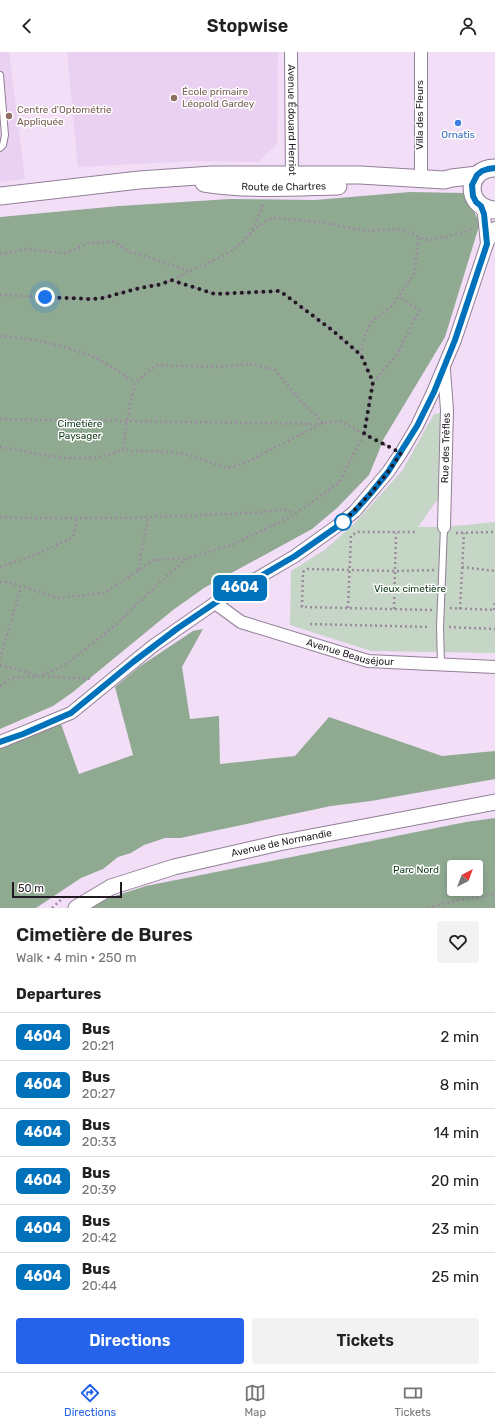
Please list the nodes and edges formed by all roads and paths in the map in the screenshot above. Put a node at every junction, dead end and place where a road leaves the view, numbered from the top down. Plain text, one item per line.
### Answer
1 (291, 52) edge
2 (420, 52) edge
3 (0, 75) edge
4 (0, 148) edge
5 (495, 168) edge
6 (477, 175) junction
7 (420, 178) junction
8 (444, 180) junction
9 (292, 181) junction
10 (0, 196) edge
11 (483, 204) edge
12 (262, 209) dead end
13 (490, 230) edge
14 (249, 236) junction
15 (419, 238) junction
16 (0, 254) edge
17 (190, 272) junction
18 (171, 280) junction
19 (0, 295) edge
20 (399, 297) junction
21 (0, 336) edge
22 (361, 355) junction
23 (444, 368) junction
24 (373, 382) junction
25 (135, 383) junction
26 (0, 418) edge
27 (127, 420) junction
28 (323, 423) junction
29 (364, 434) junction
30 (0, 447) edge
31 (123, 449) junction
32 (401, 453) junction
33 (294, 514) junction
34 (0, 517) edge
35 (148, 518) junction
36 (77, 519) junction
37 (444, 529) junction
38 (417, 532) dead end
39 (495, 532) edge
40 (396, 533) junction
41 (464, 533) junction
42 (188, 558) junction
43 (0, 567) edge
44 (462, 568) junction
45 (350, 569) junction
46 (138, 570) junction
47 (442, 570) junction
48 (395, 571) junction
49 (495, 571) edge
50 (0, 582) edge
51 (21, 587) junction
52 (495, 601) edge
53 (215, 603) junction
54 (348, 608) junction
55 (460, 608) junction
56 (394, 609) junction
57 (441, 609) junction
58 (495, 610) edge
59 (310, 624) dead end
60 (440, 627) junction
61 (495, 629) edge
62 (0, 659) edge
63 (0, 665) edge
64 (441, 665) junction
65 (495, 667) edge
66 (41, 676) junction
67 (111, 680) junction
68 (0, 686) edge
69 (0, 742) edge
70 (495, 802) edge
71 (495, 894) edge
72 (76, 908) edge
73 (428, 908) edge

1 - 9 street, Avenue Édouard Herriot
2 - 7 street, Villa des Fleurs
3 - 4 lane
5 - 6 main road, Route de Chartres
6 - 8 main road, Route de Chartres
6 - 11 main road
7 - 8 main road, Route de Chartres
7 - 9 main road, Route de Chartres
8 - 11 main road, Route de Chartres
9 - 10 main road, Route de Chartres
11 - 13 street
12 - 14 path
13 - 15 path
13 - 23 street
14 - 15 path
14 - 17 path
15 - 20 path
16 - 17 path
17 - 18 path
18 - 19 path
18 - 22 path
20 - 22 path
20 - 24 path
21 - 25 path
22 - 24 path
23 - 32 street
23 - 37 street, Rue des Trèfles
24 - 29 path
25 - 27 path
25 - 28 path
26 - 27 path
27 - 28 path
27 - 31 path
28 - 29 path
28 - 31 path
29 - 32 path
29 - 33 path
30 - 31 path
32 - 53 street
33 - 35 path
33 - 42 path
34 - 36 path
35 - 36 path
35 - 46 path
36 - 43 path
37 - 41 path
37 - 47 lane
38 - 40 path
39 - 41 path
40 - 45 path
40 - 48 path
41 - 44 path
42 - 46 path
42 - 66 path
44 - 49 path
44 - 55 path
45 - 48 path
45 - 54 path
45 - 54 path
46 - 51 path
47 - 48 path
47 - 57 lane
48 - 56 path
50 - 51 path
51 - 62 path
52 - 58 path
53 - 64 street, Avenue Beauséjour
53 - 67 street
54 - 56 path
55 - 57 path
55 - 58 path
56 - 57 path
57 - 60 lane
59 - 60 path
60 - 61 path
60 - 64 lane
63 - 66 path
64 - 65 street, Avenue Beauséjour
66 - 67 path
66 - 68 path
67 - 69 street
70 - 72 street, Avenue de Normandie
71 - 73 path

